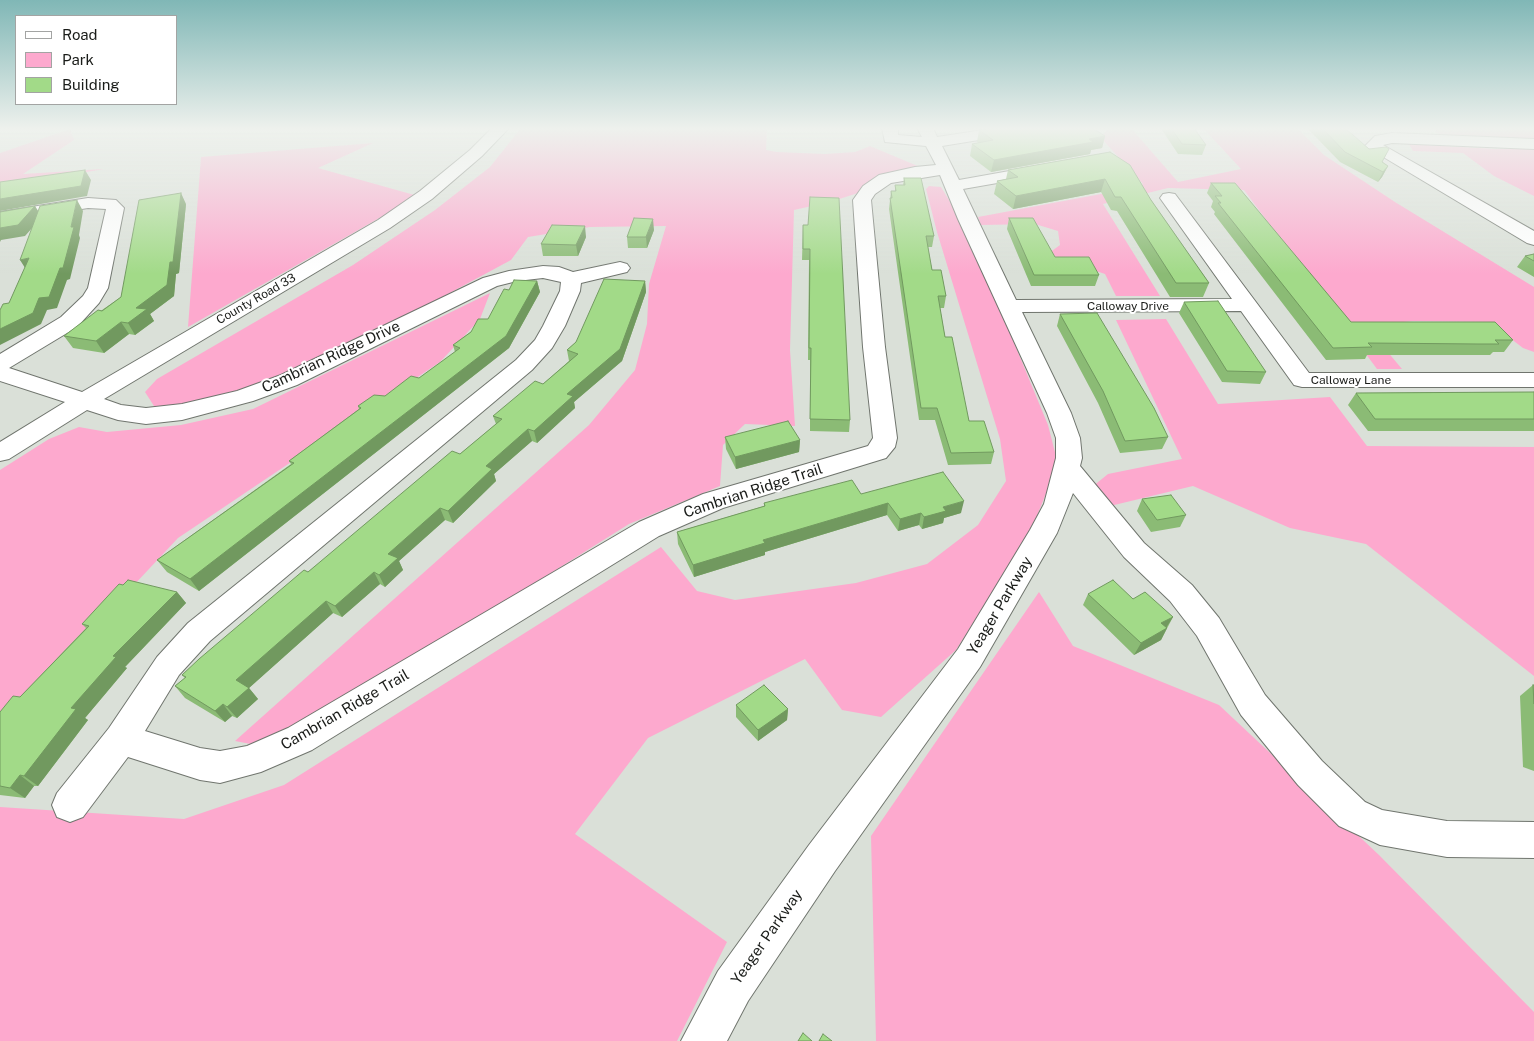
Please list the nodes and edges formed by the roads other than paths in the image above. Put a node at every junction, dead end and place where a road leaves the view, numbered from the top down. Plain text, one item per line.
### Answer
1 (448, 177) edge
2 (895, 177) edge
3 (942, 177) edge
4 (964, 177) edge
5 (1426, 177) edge
6 (950, 178) junction
7 (1169, 198) dead end
8 (0, 217) edge
9 (1534, 239) edge
10 (620, 268) dead end
11 (571, 279) junction
12 (1248, 305) junction
13 (1009, 306) junction
14 (0, 364) edge
15 (0, 373) edge
16 (1534, 380) edge
17 (84, 401) junction
18 (0, 454) edge
19 (1067, 468) junction
20 (121, 739) junction
21 (70, 805) dead end
22 (1534, 840) edge
23 (702, 1041) edge

1 - 17 street, County Road 33
2 - 20 street, Cambrian Ridge Trail
3 - 6 street, Cambrian Ridge Trail
4 - 6 street
5 - 9 street
6 - 13 street, Yeager Parkway
7 - 12 street, Calloway Lane
8 - 14 street
10 - 11 street
11 - 17 street, Cambrian Ridge Drive
11 - 20 street
12 - 13 street, Calloway Drive
12 - 16 street, Calloway Lane
13 - 19 street, Yeager Parkway
15 - 17 street, Cambrian Ridge Drive
17 - 18 street, County Road 33
19 - 22 street
19 - 23 street, Yeager Parkway
20 - 21 street

